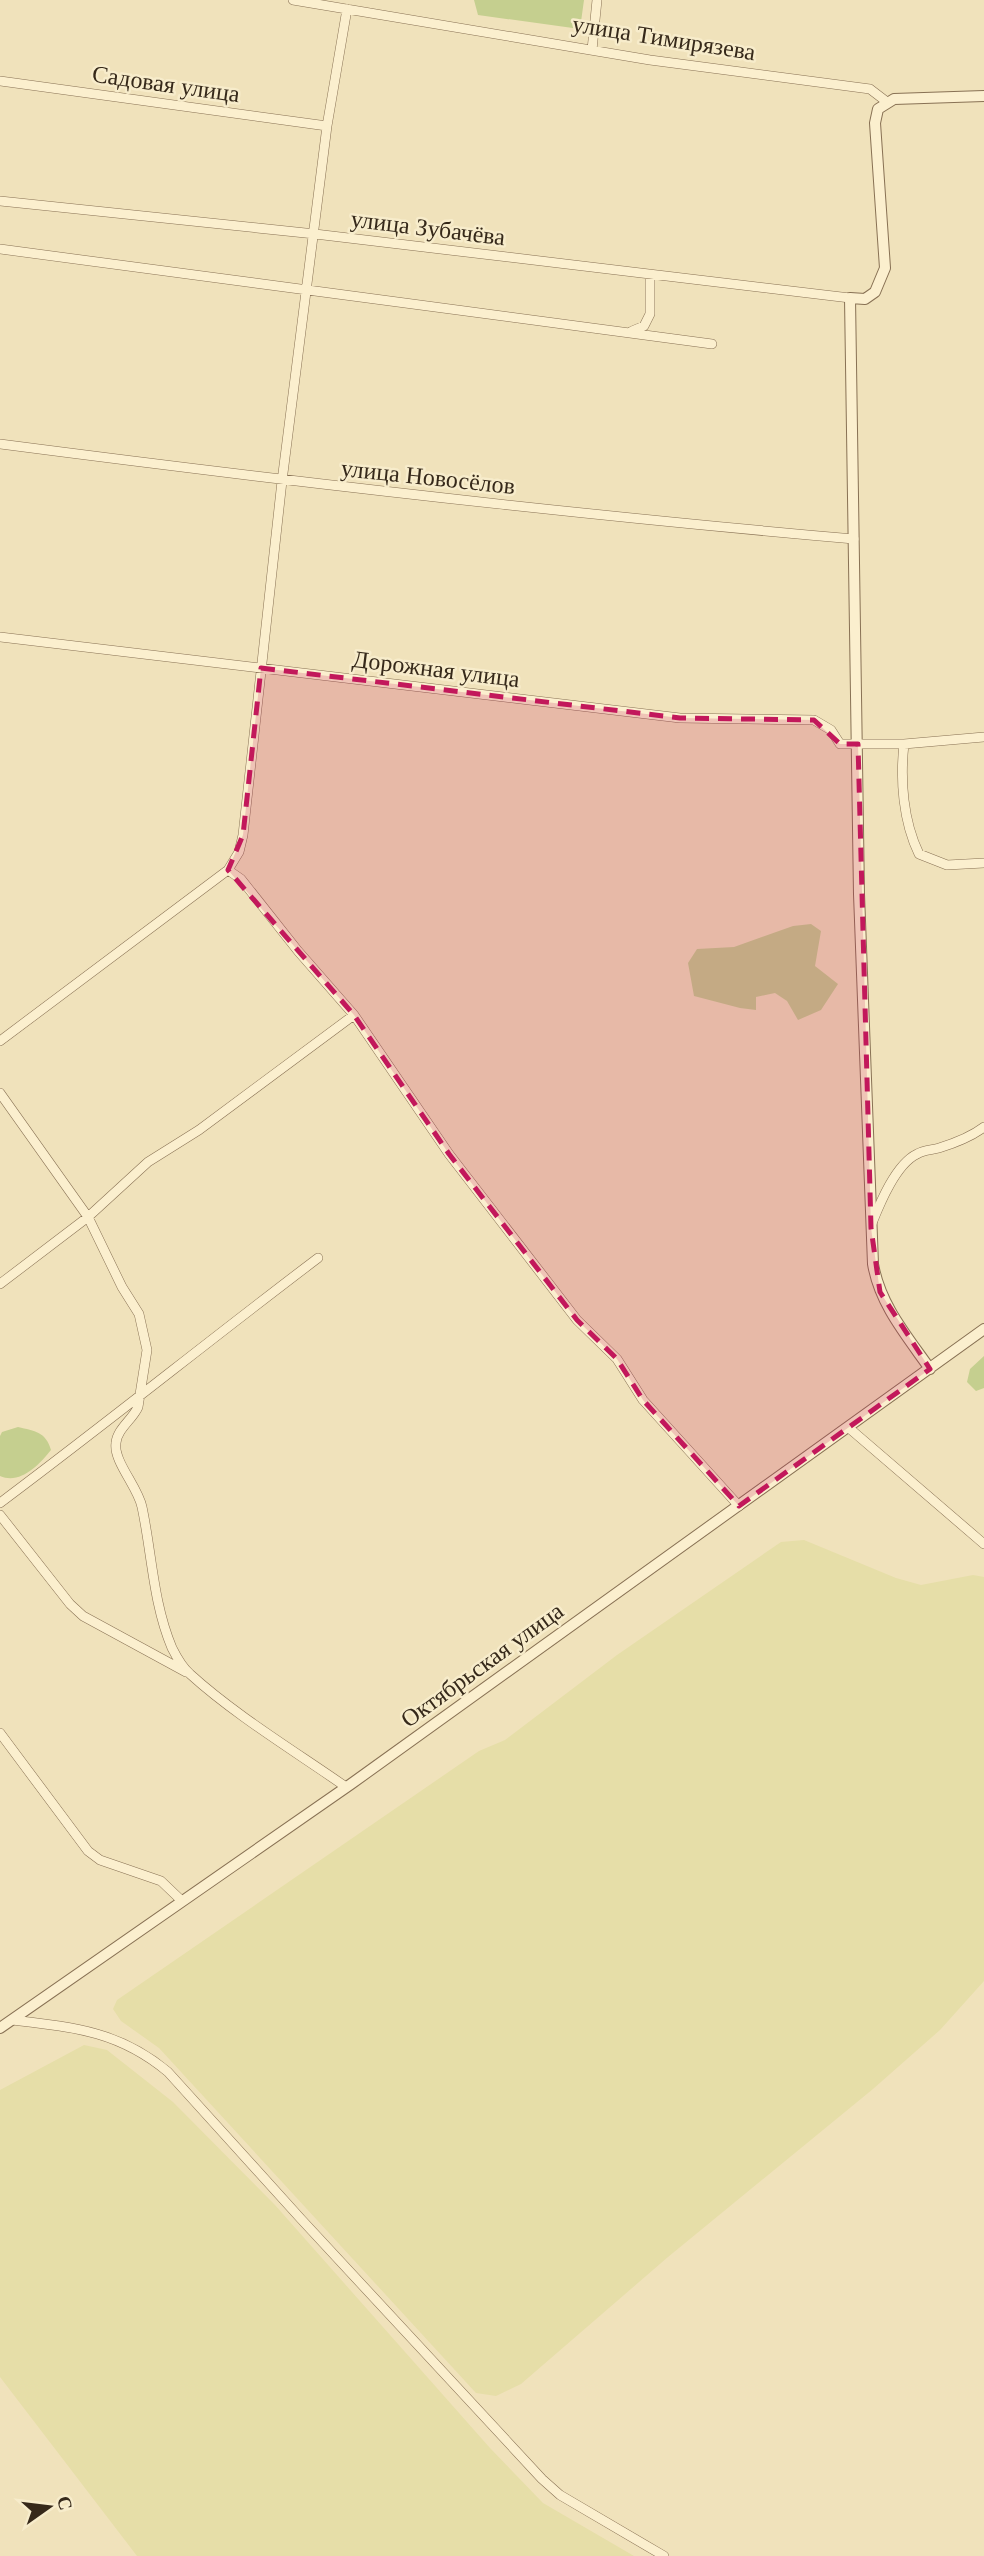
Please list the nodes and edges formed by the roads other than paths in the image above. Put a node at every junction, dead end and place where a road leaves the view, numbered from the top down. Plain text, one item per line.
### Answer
1 (293, 0) edge
2 (597, 0) edge
3 (347, 9) junction
4 (592, 50) junction
5 (0, 81) edge
6 (984, 96) edge
7 (887, 102) junction
8 (327, 126) junction
9 (0, 201) edge
10 (315, 234) junction
11 (0, 250) edge
12 (650, 275) junction
13 (307, 289) junction
14 (850, 298) junction
15 (631, 331) junction
16 (712, 344) dead end
17 (0, 444) edge
18 (282, 481) junction
19 (854, 539) junction
20 (0, 637) edge
21 (261, 668) junction
22 (984, 737) edge
23 (858, 744) junction
24 (904, 744) junction
25 (984, 863) edge
26 (228, 870) junction
27 (354, 1016) junction
28 (0, 1041) edge
29 (0, 1093) edge
30 (984, 1127) edge
31 (88, 1217) junction
32 (871, 1228) junction
33 (318, 1258) dead end
34 (0, 1284) edge
35 (984, 1329) edge
36 (930, 1369) junction
37 (140, 1397) junction
38 (849, 1428) junction
39 (0, 1503) edge
40 (739, 1506) junction
41 (0, 1514) edge
42 (984, 1544) edge
43 (188, 1673) junction
44 (0, 1732) edge
45 (346, 1787) junction
46 (182, 1901) junction
47 (12, 2020) junction
48 (0, 2028) edge
49 (664, 2556) edge

1 - 3 street, улица Тимирязева
2 - 4 street
3 - 4 street, улица Тимирязева
3 - 8 street
4 - 7 street, улица Тимирязева
5 - 8 street, Садовая улица
6 - 7 street
7 - 14 street
8 - 10 street
9 - 10 street, улица Зубачёва
10 - 12 street, улица Зубачёва
10 - 13 street
11 - 13 street
12 - 14 street, улица Зубачёва
12 - 15 street
13 - 15 street
13 - 18 street
14 - 19 street
15 - 16 street
17 - 18 street, улица Новосёлов
18 - 19 street, улица Новосёлов
18 - 21 street
19 - 23 street
20 - 21 street, Дорожная улица
21 - 23 street, Дорожная улица
21 - 26 street
22 - 24 street
23 - 24 street
23 - 32 street
24 - 25 street
26 - 27 street
26 - 28 street
27 - 31 street
27 - 40 street
29 - 31 street
30 - 32 street
31 - 34 street
31 - 37 street
32 - 36 street
33 - 37 street
35 - 36 street, Октябрьская улица
36 - 38 street, Октябрьская улица
37 - 39 street
37 - 43 street
38 - 40 street, Октябрьская улица
38 - 42 street
40 - 45 street, Октябрьская улица
41 - 43 street
43 - 45 street
44 - 46 street
45 - 46 street, Октябрьская улица
46 - 47 street, Октябрьская улица
47 - 48 street, Октябрьская улица
47 - 49 street

